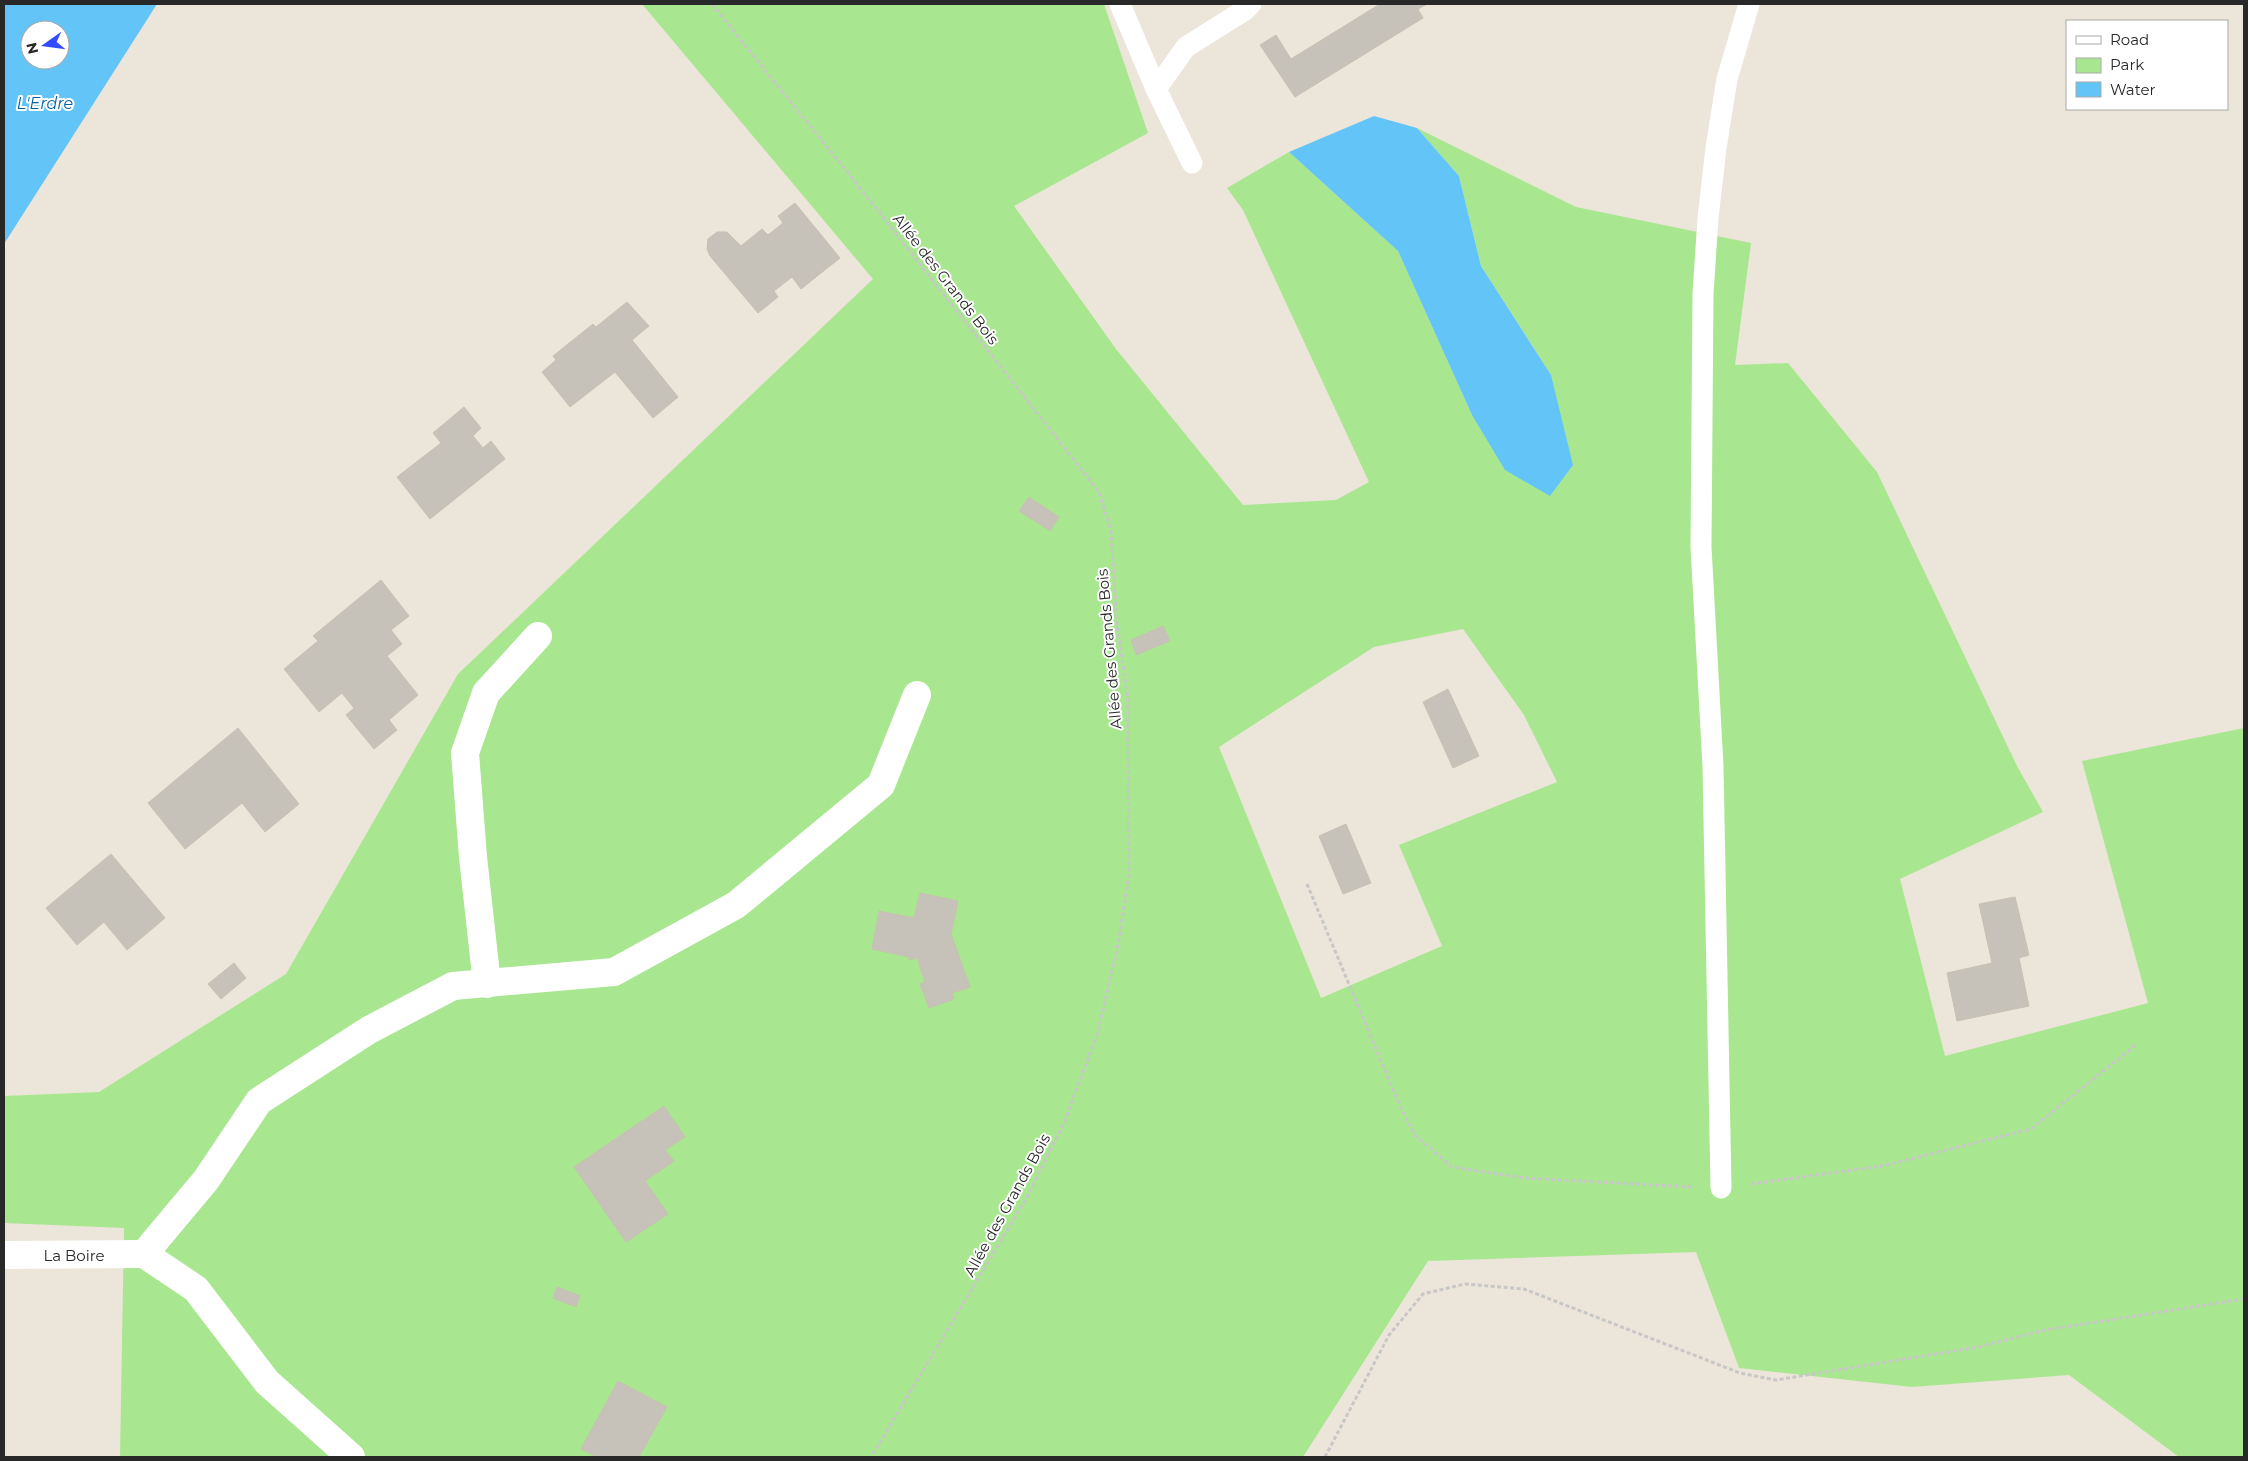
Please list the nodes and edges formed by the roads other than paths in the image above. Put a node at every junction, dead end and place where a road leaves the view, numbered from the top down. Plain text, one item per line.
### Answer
1 (1120, 4) edge
2 (1250, 4) edge
3 (1749, 4) edge
4 (1156, 89) junction
5 (1192, 163) dead end
6 (538, 636) dead end
7 (917, 695) dead end
8 (487, 984) junction
9 (1721, 1188) road end
10 (144, 1254) junction
11 (4, 1256) edge
12 (351, 1457) edge

1 - 4 lane
2 - 4 lane
3 - 9 lane
4 - 5 lane
6 - 8 street
7 - 8 street
8 - 10 street
10 - 11 street, La Boire
10 - 12 street

